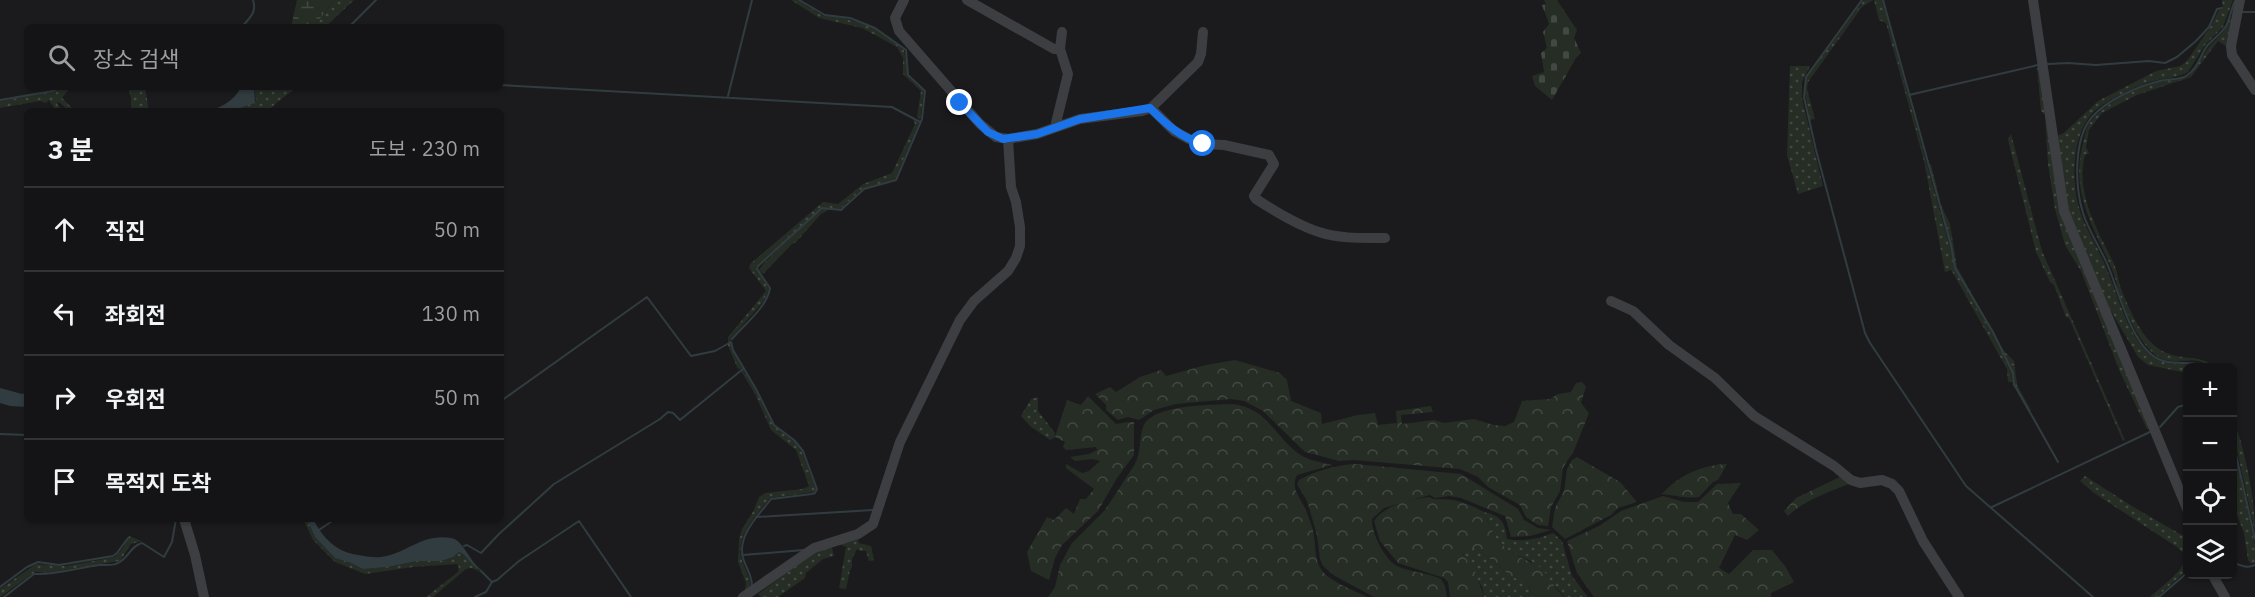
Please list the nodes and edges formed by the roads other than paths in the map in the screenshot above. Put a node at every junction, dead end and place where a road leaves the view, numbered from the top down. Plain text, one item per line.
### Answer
1 (904, 0) edge
2 (967, 0) edge
3 (2034, 0) edge
4 (2240, 0) edge
5 (1062, 32) dead end
6 (1203, 32) dead end
7 (1060, 49) junction
8 (2255, 90) edge
9 (1150, 108) junction
10 (1055, 127) junction
11 (1008, 139) junction
12 (1385, 238) dead end
13 (1611, 301) dead end
14 (2183, 501) edge
15 (185, 522) edge
16 (2215, 579) edge
17 (204, 597) edge
18 (743, 597) edge
19 (1959, 597) edge
20 (2225, 597) edge

1 - 11 street
2 - 7 street
3 - 14 street
4 - 8 street
5 - 7 street
6 - 9 street
7 - 10 street
9 - 10 street
9 - 12 street
10 - 11 street
11 - 18 street
13 - 19 street
15 - 17 street
16 - 20 street

